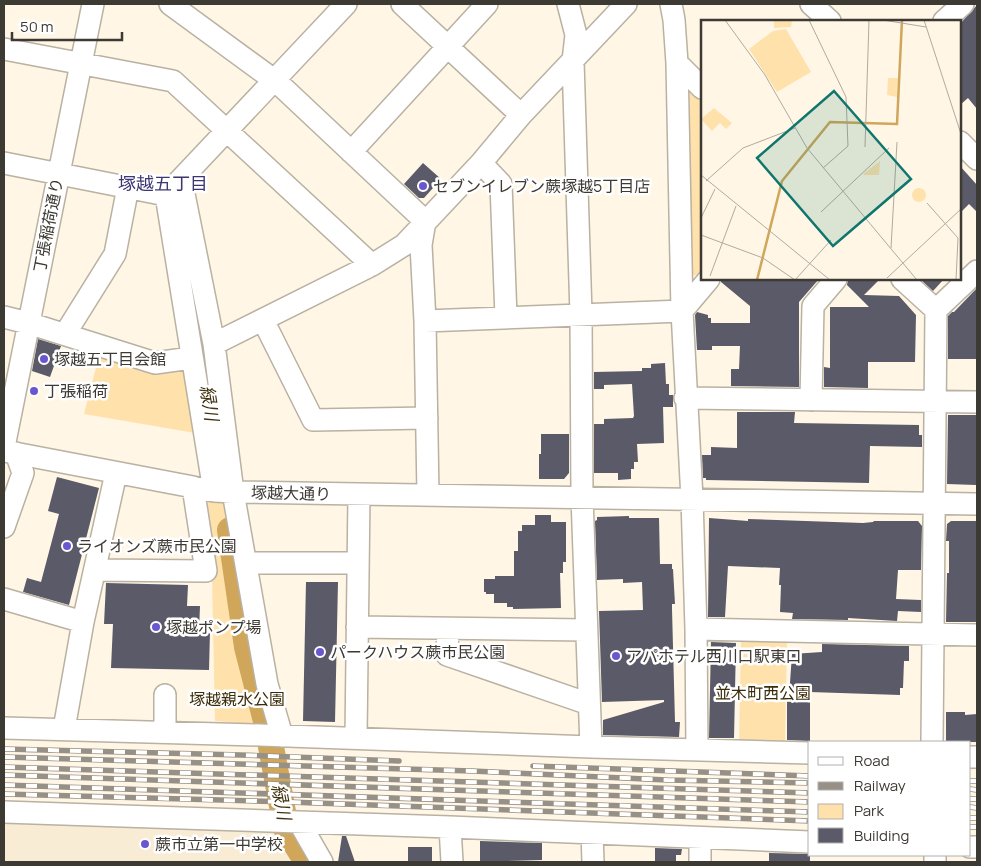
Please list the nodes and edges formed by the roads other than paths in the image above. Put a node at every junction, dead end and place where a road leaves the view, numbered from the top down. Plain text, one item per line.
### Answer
1 (93, 4) edge
2 (170, 4) edge
3 (346, 4) edge
4 (402, 4) edge
5 (486, 4) edge
6 (568, 4) edge
7 (626, 4) edge
8 (671, 4) edge
9 (811, 4) edge
10 (963, 4) edge
11 (829, 20) edge
12 (945, 20) edge
13 (447, 46) junction
14 (4, 48) edge
15 (573, 60) junction
16 (677, 63) junction
17 (81, 64) junction
18 (280, 85) junction
19 (701, 87) edge
20 (521, 115) junction
21 (229, 134) junction
22 (961, 143) edge
23 (350, 152) junction
24 (977, 159) edge
25 (4, 163) edge
26 (481, 163) junction
27 (58, 173) junction
28 (128, 187) junction
29 (178, 188) junction
30 (425, 221) junction
31 (372, 265) junction
32 (977, 271) edge
33 (708, 280) edge
34 (835, 280) edge
35 (903, 280) edge
36 (936, 310) junction
37 (682, 311) junction
38 (581, 314) junction
39 (4, 317) edge
40 (506, 317) junction
41 (263, 320) junction
42 (425, 321) junction
43 (28, 323) junction
44 (65, 334) junction
45 (214, 344) junction
46 (191, 358) junction
47 (685, 398) junction
48 (811, 400) junction
49 (934, 401) junction
50 (977, 402) edge
51 (427, 418) junction
52 (6, 462) edge
53 (116, 473) junction
54 (192, 487) junction
55 (223, 492) junction
56 (359, 494) junction
57 (428, 495) junction
58 (582, 497) junction
59 (692, 499) junction
60 (933, 503) junction
61 (977, 504) edge
62 (4, 527) edge
63 (246, 563) junction
64 (358, 563) junction
65 (95, 570) junction
66 (4, 599) edge
67 (83, 622) junction
68 (357, 627) junction
69 (448, 629) junction
70 (696, 629) junction
71 (586, 630) junction
72 (933, 634) junction
73 (977, 635) edge
74 (165, 695) dead end
75 (589, 704) junction
76 (4, 728) edge
77 (64, 729) junction
78 (165, 732) junction
79 (281, 736) junction
80 (356, 738) junction
81 (932, 741) edge
82 (591, 747) junction
83 (697, 750) junction
84 (808, 753) edge
85 (4, 812) edge
86 (298, 822) junction
87 (450, 827) junction
88 (592, 833) junction
89 (700, 838) junction
90 (808, 842) edge
91 (322, 862) edge
92 (452, 862) edge
93 (593, 862) edge
94 (700, 862) edge

1 - 17 street, 丁張稲荷通り
2 - 18 street
3 - 18 street
4 - 13 street
5 - 13 street
6 - 15 street
7 - 15 street
8 - 16 street
9 - 11 street
10 - 12 street
13 - 20 street
13 - 23 street
14 - 17 street
15 - 20 street
15 - 38 street
16 - 19 street
16 - 37 street
17 - 21 street
17 - 27 street, 丁張稲荷通り
18 - 21 street
18 - 23 street
20 - 26 street
21 - 29 street
21 - 31 street
22 - 24 street
23 - 30 street
25 - 27 street
26 - 30 street
26 - 40 street
27 - 28 street
27 - 43 street, 丁張稲荷通り
28 - 29 street
28 - 44 street
29 - 45 street
29 - 46 street
30 - 31 street
30 - 42 street
31 - 41 street
32 - 36 street
33 - 37 street
34 - 48 street
35 - 36 street
36 - 49 street
37 - 38 street
37 - 47 street
38 - 40 street
38 - 58 street
39 - 43 street
40 - 42 street
41 - 45 street
41 - 51 street
42 - 51 street
43 - 44 street
43 - 52 street, 丁張稲荷通り
44 - 46 street
45 - 55 street
46 - 55 street
47 - 48 street
47 - 59 street
48 - 49 street
49 - 50 street
49 - 60 street
51 - 57 street
52 - 53 street, 塚越大通り
52 - 62 street
53 - 54 street, 塚越大通り
53 - 65 street
54 - 55 street, 塚越大通り
54 - 65 street
55 - 56 street, 塚越大通り
55 - 63 street
56 - 57 street, 塚越大通り
56 - 64 street
57 - 58 street, 塚越大通り
58 - 59 street, 塚越大通り
58 - 71 street
59 - 60 street, 塚越大通り
59 - 70 street
60 - 61 street, 塚越大通り
60 - 72 street
63 - 64 street
63 - 79 street
64 - 68 street
65 - 67 street
66 - 67 street
67 - 77 street
68 - 69 street
68 - 80 street
69 - 71 street
69 - 75 street
70 - 72 street
70 - 83 street
71 - 75 street
72 - 73 street
72 - 81 street
74 - 78 street
75 - 82 street
76 - 77 street
77 - 78 street
78 - 79 street
79 - 80 street
80 - 82 street
82 - 83 street
83 - 84 street
85 - 86 street
86 - 87 street
86 - 91 street
87 - 88 street
87 - 92 street
88 - 89 street
88 - 93 street
89 - 90 street
89 - 94 street

